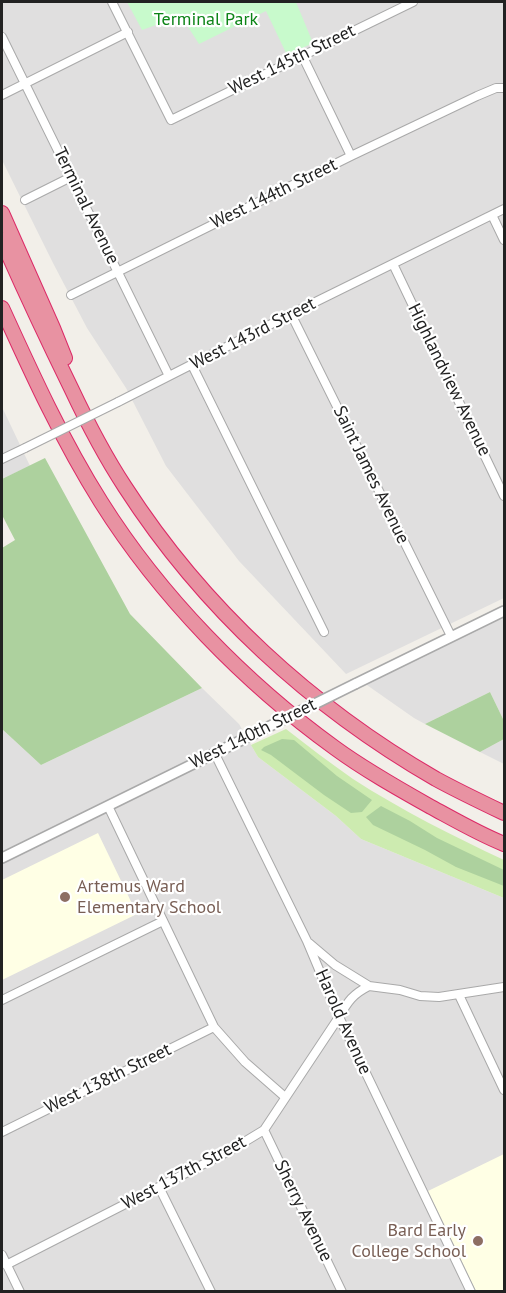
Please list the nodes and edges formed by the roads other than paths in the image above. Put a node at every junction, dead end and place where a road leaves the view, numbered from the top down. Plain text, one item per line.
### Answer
1 (112, 2) edge
2 (413, 2) edge
3 (128, 32) junction
4 (2, 37) edge
5 (302, 55) junction
6 (25, 84) junction
7 (504, 88) edge
8 (2, 96) edge
9 (351, 156) junction
10 (71, 177) junction
11 (25, 200) dead end
12 (504, 209) edge
13 (2, 213) edge
14 (492, 215) junction
15 (2, 240) edge
16 (504, 240) edge
17 (393, 264) junction
18 (118, 272) junction
19 (71, 295) dead end
20 (2, 308) edge
21 (291, 314) junction
22 (2, 318) edge
23 (22, 352) junction
24 (192, 365) junction
25 (168, 376) junction
26 (90, 428) junction
27 (2, 459) edge
28 (504, 496) edge
29 (504, 611) edge
30 (324, 632) dead end
31 (452, 636) junction
32 (215, 754) junction
33 (108, 806) junction
34 (504, 813) edge
35 (504, 844) edge
36 (2, 858) edge
37 (163, 921) junction
38 (307, 941) junction
39 (369, 986) junction
40 (504, 987) edge
41 (459, 995) junction
42 (2, 1000) edge
43 (339, 1017) junction
44 (214, 1027) junction
45 (504, 1090) edge
46 (285, 1097) junction
47 (264, 1130) junction
48 (2, 1132) edge
49 (159, 1187) junction
50 (2, 1256) edge
51 (6, 1265) junction
52 (20, 1292) edge
53 (211, 1292) edge
54 (342, 1292) edge
55 (471, 1292) edge

1 - 3 street
2 - 5 street, West 145th Street
3 - 5 street, West 145th Street
3 - 6 street
4 - 6 street, Terminal Avenue
5 - 9 street
6 - 8 street
6 - 10 street, Terminal Avenue
7 - 9 street, West 144th Street
9 - 18 street, West 144th Street
10 - 11 street
10 - 18 street, Terminal Avenue
12 - 14 street, West 143rd Street
13 - 26 highway
14 - 16 street
14 - 17 street, West 143rd Street
15 - 26 highway
17 - 21 street, West 143rd Street
17 - 28 street, Highlandview Avenue
18 - 19 street, West 144th Street
18 - 25 street, Terminal Avenue
20 - 23 highway
21 - 24 street, West 143rd Street
21 - 31 street, Saint James Avenue
22 - 23 highway
23 - 35 highway
24 - 25 street, West 143rd Street
24 - 30 street
25 - 27 street, West 143rd Street, bridge
26 - 34 highway
29 - 31 street, West 140th Street
31 - 32 street, West 140th Street, bridge
32 - 33 street, West 140th Street
32 - 38 street, Harold Avenue
33 - 36 street, West 140th Street
33 - 37 street
37 - 42 street
37 - 44 street
38 - 39 street
38 - 43 street, Harold Avenue
39 - 41 street
39 - 43 street, West 137th Street
40 - 41 street
41 - 45 street
43 - 46 street, West 137th Street
43 - 55 street, Harold Avenue
44 - 46 street
44 - 48 street, West 138th Street
46 - 47 street, West 137th Street
47 - 49 street, West 137th Street
47 - 54 street, Sherry Avenue
49 - 51 street, West 137th Street
49 - 53 street
50 - 51 street
51 - 52 street

